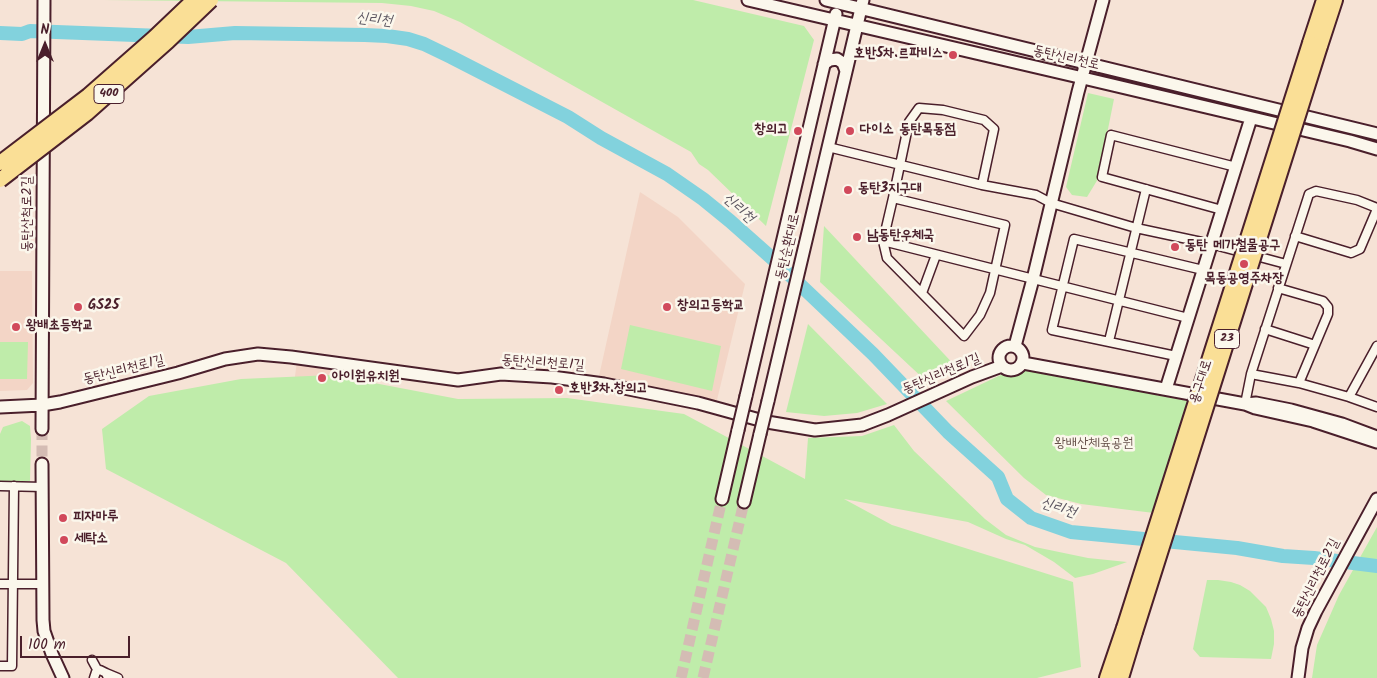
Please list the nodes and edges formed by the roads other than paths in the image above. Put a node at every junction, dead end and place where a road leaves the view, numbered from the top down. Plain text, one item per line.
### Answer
1 (44, 0) edge
2 (194, 0) edge
3 (211, 0) edge
4 (748, 0) edge
5 (826, 0) edge
6 (1103, 0) edge
7 (1324, 0) edge
8 (1335, 0) edge
9 (839, 1) edge
10 (785, 4) edge
11 (862, 4) edge
12 (835, 20) junction
13 (910, 20) junction
14 (857, 25) junction
15 (906, 36) junction
16 (1315, 45) junction
17 (1087, 62) junction
18 (824, 64) junction
19 (846, 71) junction
20 (1083, 78) junction
21 (1251, 118) junction
22 (1377, 134) edge
23 (828, 147) junction
24 (1377, 149) edge
25 (0, 163) edge
26 (900, 165) junction
27 (1236, 167) junction
28 (0, 180) edge
29 (982, 185) junction
30 (1146, 189) junction
31 (893, 198) junction
32 (1051, 203) junction
33 (1377, 209) edge
34 (1222, 210) junction
35 (1136, 228) junction
36 (1295, 236) junction
37 (884, 241) junction
38 (1211, 244) junction
39 (1131, 253) junction
40 (936, 255) junction
41 (1286, 264) junction
42 (995, 269) junction
43 (1203, 270) junction
44 (1033, 279) junction
45 (1062, 286) junction
46 (1278, 288) junction
47 (922, 293) junction
48 (1119, 300) junction
49 (1188, 318) junction
50 (1265, 329) junction
51 (1109, 341) junction
52 (1315, 345) junction
53 (1014, 346) junction
54 (1377, 346) edge
55 (1176, 356) junction
56 (1023, 363) junction
57 (1002, 366) junction
58 (1251, 374) junction
59 (1299, 383) junction
60 (1166, 389) junction
61 (1349, 397) junction
62 (1245, 404) junction
63 (42, 405) junction
64 (0, 407) edge
65 (1377, 407) edge
66 (42, 429) tunnel mouth
67 (1377, 437) edge
68 (1377, 442) edge
69 (42, 464) tunnel mouth
70 (0, 486) edge
71 (14, 486) junction
72 (42, 487) junction
73 (722, 498) tunnel mouth
74 (1377, 499) edge
75 (744, 502) tunnel mouth
76 (1377, 514) edge
77 (14, 583) junction
78 (0, 584) edge
79 (43, 584) junction
80 (1330, 592) junction
81 (1129, 630) junction
82 (92, 660) dead end
83 (0, 666) edge
84 (101, 675) edge
85 (63, 678) edge
86 (118, 678) edge
87 (1107, 678) edge
88 (1121, 678) edge
89 (1298, 678) edge
90 (1305, 678) edge

1 - 63 street, 동탄산척로2길
2 - 25 highway, 400, bridge
3 - 28 highway, 400, bridge
4 - 10 street, 동탄신리천로
5 - 9 street, 동탄신리천로
6 - 17 street, 동탄신리천로1길
7 - 16 highway, 용구대로 / 23
8 - 16 highway, 용구대로 / 23
9 - 11 street, 동탄신리천로
9 - 12 street, 동탄순환대로
10 - 12 street, 동탄신리천로
11 - 13 street, 동탄신리천로
11 - 14 street, 동탄순환대로
12 - 14 street, 동탄신리천로
12 - 18 street, 동탄순환대로
13 - 15 street
13 - 17 street, 동탄신리천로
14 - 15 street, 동탄신리천로
14 - 19 street, 동탄순환대로
15 - 20 street, 동탄신리천로
16 - 81 highway, 용구대로 / 23, bridge
17 - 20 street, 동탄신리천로1길
17 - 22 street, 동탄신리천로
18 - 19 street
18 - 73 street, 동탄순환대로, bridge
19 - 23 street, 동탄순환대로
20 - 21 street, 동탄신리천로
20 - 32 street, 동탄신리천로1길
21 - 24 street, 동탄신리천로
21 - 27 street
23 - 26 street
23 - 75 street, 동탄순환대로, bridge
26 - 29 street
26 - 29 street
26 - 31 street
27 - 30 street
27 - 34 street
29 - 32 street
30 - 34 street
30 - 35 street
31 - 37 street
31 - 42 street
32 - 35 street
32 - 44 street, 동탄신리천로1길
33 - 36 street
33 - 36 street
34 - 38 street
35 - 38 street
35 - 39 street
36 - 41 street
37 - 40 street
37 - 47 street
38 - 41 street
38 - 43 street
39 - 43 street
39 - 45 street
39 - 48 street
40 - 42 street
40 - 47 street
41 - 46 street
42 - 44 street
42 - 47 street
43 - 49 street
44 - 45 street
44 - 53 street, 동탄신리천로1길
45 - 48 street
45 - 51 street
46 - 50 street
46 - 52 street
48 - 49 street
48 - 51 street
49 - 55 street
50 - 52 street
50 - 58 street
51 - 55 street
52 - 59 street
53 - 56 street
53 - 57 street, 동탄신리천로1길
54 - 61 street
55 - 60 street
56 - 57 street, 동탄신리천로1길
56 - 60 street
57 - 63 street, 동탄신리천로1길
58 - 59 street
58 - 62 street
59 - 61 street
60 - 62 street
61 - 65 street
62 - 67 street
62 - 68 street
63 - 64 street, 동탄신리천로1길
63 - 66 street, 동탄산척로2길
69 - 72 street
70 - 71 street
71 - 72 street
71 - 77 street
72 - 79 street
74 - 80 street, 동탄신리천로2길
76 - 80 street, 동탄신리천로2길
77 - 78 street
77 - 79 street
77 - 83 street
79 - 85 street
80 - 89 street, 동탄신리천로2길
80 - 90 street, 동탄신리천로2길
81 - 87 highway, 용구대로 / 23
81 - 88 highway, 용구대로 / 23
82 - 84 street
84 - 86 street

